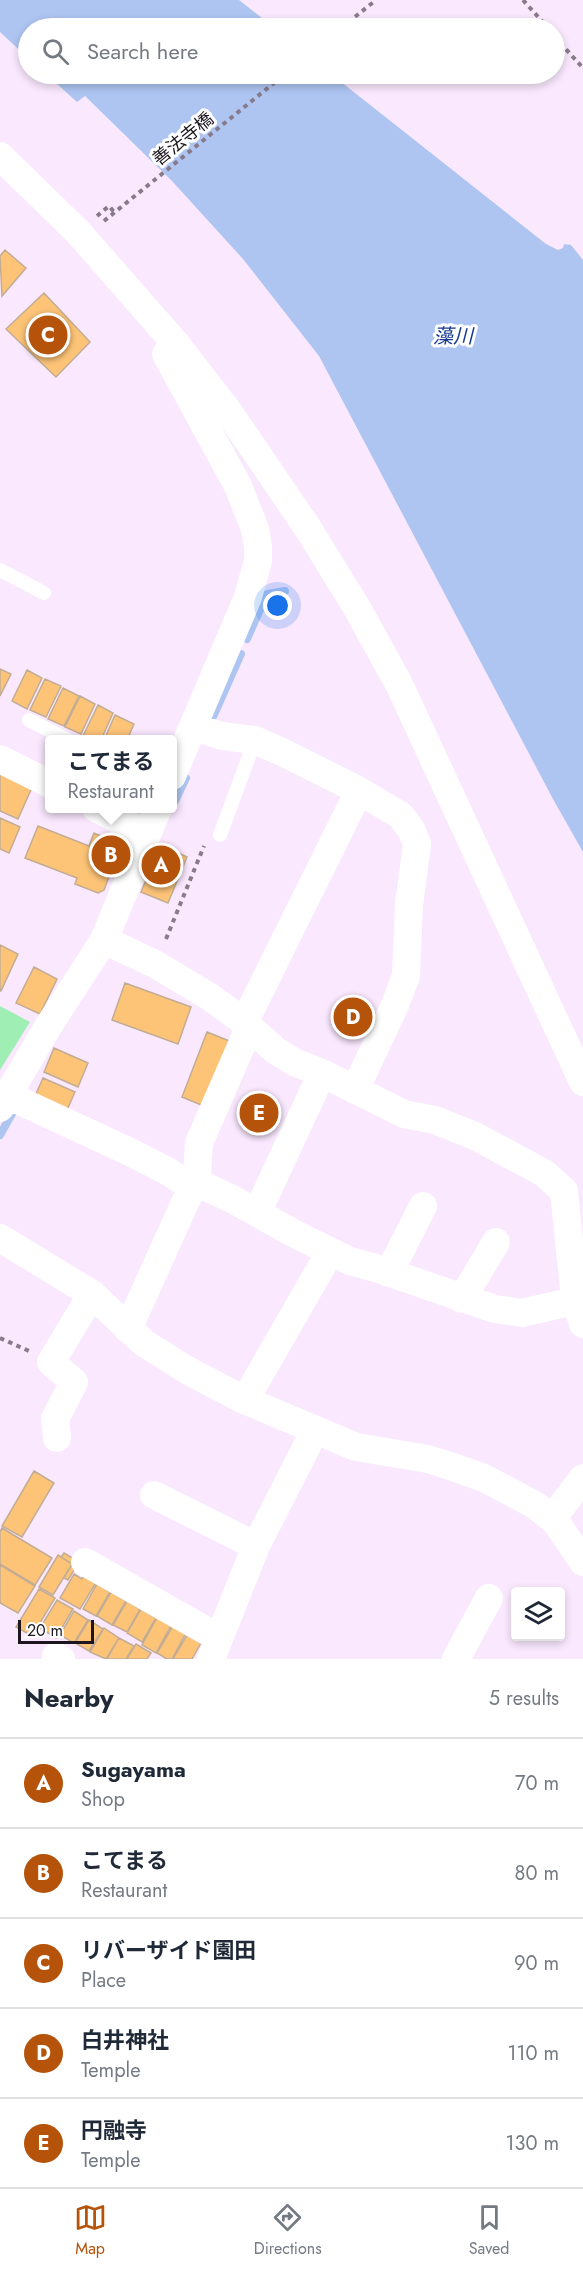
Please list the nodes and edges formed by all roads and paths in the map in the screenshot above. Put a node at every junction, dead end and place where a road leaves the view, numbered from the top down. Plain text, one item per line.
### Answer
1 (376, 0) edge
2 (523, 0) edge
3 (354, 18) edge
4 (539, 18) edge
5 (565, 47) edge
6 (583, 68) edge
7 (273, 84) edge
8 (0, 156) edge
9 (98, 226) dead end
10 (177, 345) junction
11 (0, 570) edge
12 (44, 593) dead end
13 (28, 720) dead end
14 (194, 727) junction
15 (58, 735) edge
16 (255, 740) junction
17 (0, 759) edge
18 (177, 765) edge
19 (45, 782) edge
20 (359, 791) junction
21 (106, 813) edge
22 (156, 813) edge
23 (146, 834) junction
24 (220, 835) joint
25 (104, 940) junction
26 (155, 964) junction
27 (247, 1025) junction
28 (322, 1073) junction
29 (583, 1082) edge
30 (355, 1090) junction
31 (4, 1102) edge
32 (193, 1185) junction
33 (423, 1206) dead end
34 (257, 1213) junction
35 (0, 1238) edge
36 (496, 1242) dead end
37 (330, 1252) junction
38 (389, 1273) junction
39 (92, 1294) junction
40 (462, 1299) junction
41 (581, 1308) edge
42 (128, 1329) junction
43 (245, 1400) junction
44 (315, 1430) junction
45 (57, 1438) dead end
46 (583, 1478) edge
47 (154, 1495) dead end
48 (552, 1519) junction
49 (256, 1546) junction
50 (85, 1562) dead end
51 (583, 1562) edge
52 (489, 1598) dead end
53 (215, 1648) edge
54 (456, 1659) edge

1 - 3 path
2 - 4 path
5 - 6 path
7 - 9 path, 善法寺橋
8 - 10 street
10 - 14 street
10 - 29 street
11 - 12 lane
13 - 15 lane
14 - 16 street
14 - 18 street
16 - 20 street
16 - 24 lane
17 - 19 street
20 - 27 street
20 - 30 street
21 - 23 street
22 - 23 street
23 - 25 street
24 - 26 path
25 - 26 street
25 - 31 street
26 - 27 street
27 - 28 street
27 - 32 street
28 - 30 street
28 - 34 street
30 - 41 street
31 - 32 street
32 - 34 street
32 - 42 street
33 - 38 street
34 - 37 street
35 - 39 street
36 - 40 street
37 - 38 street
37 - 43 street
38 - 40 street
39 - 42 street
39 - 45 street
40 - 41 street
42 - 43 street
43 - 44 street
44 - 48 street
44 - 49 street
46 - 48 street
47 - 49 street
48 - 51 street
49 - 53 street
50 - 53 street
52 - 54 street

